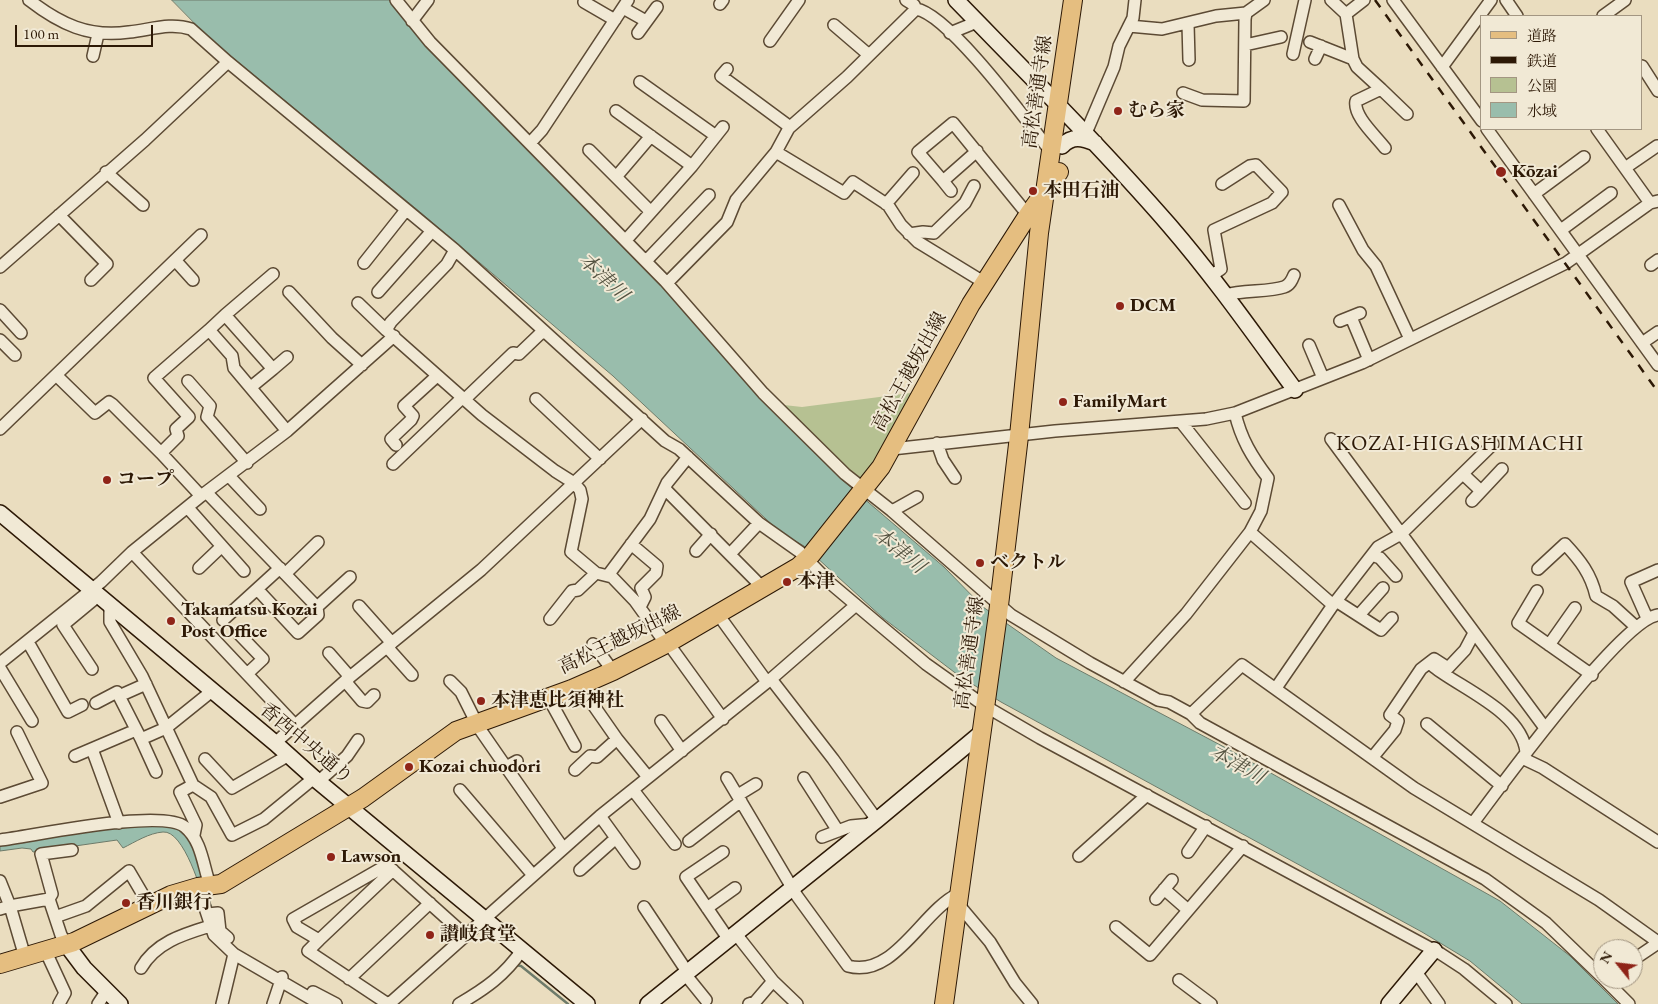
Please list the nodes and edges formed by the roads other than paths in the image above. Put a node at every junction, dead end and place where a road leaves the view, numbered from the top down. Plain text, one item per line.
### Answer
1 (29, 0) edge
2 (396, 0) edge
3 (428, 0) edge
4 (799, 0) edge
5 (906, 0) edge
6 (956, 0) edge
7 (1073, 0) edge
8 (1078, 0) edge
9 (1135, 0) edge
10 (1264, 0) edge
11 (1304, 0) edge
12 (1331, 0) edge
13 (1364, 0) edge
14 (1393, 0) edge
15 (1491, 0) edge
16 (1506, 0) edge
17 (1625, 0) edge
18 (584, 2) dead end
19 (626, 4) edge
20 (657, 7) dead end
21 (916, 9) junction
22 (1246, 13) junction
23 (1346, 14) junction
24 (1480, 15) edge
25 (1480, 15) edge
26 (1516, 15) edge
27 (1606, 15) edge
28 (615, 20) junction
29 (412, 21) junction
30 (646, 21) junction
31 (977, 22) junction
32 (1188, 24) junction
33 (834, 25) dead end
34 (1129, 26) junction
35 (638, 33) dead end
36 (950, 33) junction
37 (98, 34) junction
38 (1281, 37) dead end
39 (770, 41) dead end
40 (1246, 45) junction
41 (1293, 54) dead end
42 (869, 55) junction
43 (93, 56) dead end
44 (1315, 59) dead end
45 (1189, 60) dead end
46 (1353, 60) junction
47 (228, 62) junction
48 (1442, 67) junction
49 (1643, 67) edge
50 (727, 69) dead end
51 (640, 82) dead end
52 (1657, 86) edge
53 (1381, 89) junction
54 (1183, 93) dead end
55 (616, 111) dead end
56 (1407, 114) dead end
57 (1480, 114) edge
58 (790, 127) junction
59 (1068, 130) junction
60 (1488, 130) edge
61 (1598, 130) edge
62 (651, 136) junction
63 (1384, 140) dead end
64 (531, 142) junction
65 (1657, 146) edge
66 (589, 150) dead end
67 (977, 151) junction
68 (776, 152) junction
69 (1584, 157) dead end
70 (692, 166) junction
71 (1625, 168) junction
72 (106, 172) junction
73 (1059, 172) junction
74 (913, 173) dead end
75 (616, 177) junction
76 (942, 181) junction
77 (1222, 184) dead end
78 (974, 186) dead end
79 (1046, 190) junction
80 (951, 191) dead end
81 (1611, 193) dead end
82 (1534, 194) junction
83 (710, 195) dead end
84 (1654, 202) edge
85 (886, 204) junction
86 (1339, 205) dead end
87 (142, 206) dead end
88 (406, 210) junction
89 (651, 212) junction
90 (59, 215) junction
91 (1035, 224) junction
92 (1561, 230) junction
93 (432, 231) junction
94 (909, 234) junction
95 (201, 235) dead end
96 (626, 240) junction
97 (455, 250) junction
98 (1579, 255) junction
99 (175, 260) junction
100 (646, 261) junction
101 (364, 263) dead end
102 (0, 267) edge
103 (273, 274) dead end
104 (1294, 275) dead end
105 (1211, 276) junction
106 (91, 280) dead end
107 (194, 280) dead end
108 (667, 283) junction
109 (985, 283) junction
110 (289, 292) dead end
111 (378, 292) dead end
112 (1225, 295) junction
113 (358, 303) dead end
114 (0, 310) edge
115 (225, 315) junction
116 (1350, 317) dead end
117 (209, 330) junction
118 (543, 331) junction
119 (1658, 332) edge
120 (21, 333) dead end
121 (390, 333) junction
122 (1410, 339) junction
123 (0, 340) edge
124 (1642, 342) junction
125 (1309, 345) dead end
126 (15, 355) dead end
127 (287, 357) dead end
128 (1369, 360) junction
129 (362, 365) junction
130 (1658, 365) edge
131 (273, 369) junction
132 (56, 375) junction
133 (436, 376) junction
134 (1323, 378) junction
135 (188, 381) dead end
136 (251, 387) junction
137 (1295, 390) junction
138 (463, 399) junction
139 (536, 400) dead end
140 (1235, 413) junction
141 (642, 419) junction
142 (1181, 422) junction
143 (0, 429) edge
144 (287, 431) junction
145 (1019, 436) junction
146 (1331, 439) dead end
147 (937, 443) junction
148 (1493, 444) dead end
149 (396, 445) dead end
150 (892, 449) junction
151 (162, 454) junction
152 (688, 458) junction
153 (600, 459) junction
154 (247, 462) junction
155 (393, 464) dead end
156 (1502, 469) dead end
157 (1463, 474) junction
158 (228, 476) junction
159 (955, 478) dead end
160 (574, 483) junction
161 (665, 489) junction
162 (863, 491) junction
163 (1481, 491) junction
164 (204, 495) junction
165 (917, 497) dead end
166 (1472, 500) dead end
167 (1245, 503) dead end
168 (188, 508) junction
169 (260, 509) dead end
170 (892, 511) junction
171 (0, 513) edge
172 (759, 522) junction
173 (1250, 532) junction
174 (711, 534) junction
175 (1402, 534) junction
176 (318, 542) dead end
177 (631, 544) junction
178 (221, 548) junction
179 (696, 551) dead end
180 (132, 552) junction
181 (730, 554) junction
182 (1372, 555) junction
183 (809, 557) junction
184 (199, 568) dead end
185 (1538, 568) dead end
186 (1658, 570) edge
187 (244, 571) dead end
188 (282, 571) junction
189 (596, 573) junction
190 (609, 574) junction
191 (1396, 576) dead end
192 (350, 577) dead end
193 (763, 588) junction
194 (1383, 588) dead end
195 (257, 589) junction
196 (1536, 591) dead end
197 (94, 593) junction
198 (1334, 603) junction
199 (856, 605) junction
200 (110, 606) junction
201 (359, 606) dead end
202 (317, 607) junction
203 (640, 607) junction
204 (1575, 608) dead end
205 (998, 610) junction
206 (717, 613) junction
207 (1359, 616) junction
208 (1653, 617) edge
209 (1392, 618) dead end
210 (550, 619) dead end
211 (222, 620) dead end
212 (1635, 626) junction
213 (1474, 633) junction
214 (239, 634) dead end
215 (28, 642) junction
216 (667, 643) junction
217 (593, 644) dead end
218 (390, 645) junction
219 (1549, 645) junction
220 (329, 653) dead end
221 (0, 663) edge
222 (1430, 664) junction
223 (0, 668) edge
224 (92, 669) dead end
225 (613, 671) junction
226 (247, 674) junction
227 (412, 675) dead end
228 (1592, 675) junction
229 (348, 679) junction
230 (450, 681) dead end
231 (769, 681) junction
232 (1124, 682) junction
233 (146, 684) junction
234 (580, 686) junction
235 (1276, 688) junction
236 (212, 691) junction
237 (374, 695) dead end
238 (119, 696) junction
239 (548, 697) junction
240 (986, 702) junction
241 (96, 704) dead end
242 (82, 705) dead end
243 (1191, 714) junction
244 (723, 719) junction
245 (32, 721) dead end
246 (661, 721) dead end
247 (476, 723) junction
248 (1427, 724) dead end
249 (295, 725) junction
250 (166, 728) junction
251 (1545, 728) junction
252 (17, 732) dead end
253 (980, 734) junction
254 (138, 735) junction
255 (358, 740) dead end
256 (617, 740) junction
257 (276, 743) junction
258 (575, 746) dead end
259 (92, 749) junction
260 (682, 751) junction
261 (289, 755) junction
262 (1524, 755) junction
263 (75, 756) dead end
264 (1372, 758) junction
265 (205, 759) dead end
266 (516, 760) dead end
267 (506, 767) junction
268 (575, 770) dead end
269 (156, 772) dead end
270 (648, 777) junction
271 (727, 778) dead end
272 (804, 778) dead end
273 (316, 780) junction
274 (756, 784) dead end
275 (193, 785) junction
276 (1502, 786) junction
277 (460, 790) dead end
278 (633, 790) junction
279 (1147, 795) junction
280 (0, 797) edge
281 (739, 798) junction
282 (348, 806) junction
283 (600, 816) junction
284 (874, 822) junction
285 (119, 823) junction
286 (1473, 823) junction
287 (1206, 826) junction
288 (838, 831) junction
289 (194, 836) junction
290 (822, 837) dead end
291 (616, 838) junction
292 (0, 840) edge
293 (669, 841) dead end
294 (689, 841) dead end
295 (1658, 842) edge
296 (1243, 846) junction
297 (563, 848) junction
298 (72, 850) dead end
299 (723, 852) dead end
300 (1188, 852) dead end
301 (1079, 856) dead end
302 (634, 864) dead end
303 (394, 870) junction
304 (580, 870) dead end
305 (532, 874) junction
306 (1172, 880) dead end
307 (0, 881) edge
308 (204, 886) junction
309 (735, 888) dead end
310 (793, 888) junction
311 (1164, 889) junction
312 (49, 899) junction
313 (958, 899) junction
314 (1156, 899) dead end
315 (430, 903) junction
316 (149, 905) junction
317 (5, 907) edge
318 (644, 907) dead end
319 (707, 908) junction
320 (1188, 910) junction
321 (55, 917) junction
322 (485, 918) junction
323 (1116, 927) dead end
324 (216, 931) junction
325 (464, 934) junction
326 (732, 937) junction
327 (319, 940) junction
328 (1658, 943) edge
329 (66, 944) junction
330 (1434, 950) junction
331 (46, 952) junction
332 (1643, 953) edge
333 (234, 954) junction
334 (1580, 954) junction
335 (25, 957) junction
336 (516, 960) junction
337 (1593, 961) edge
338 (0, 964) edge
339 (1593, 967) edge
340 (142, 968) dead end
341 (1416, 972) junction
342 (686, 974) junction
343 (282, 979) junction
344 (349, 979) junction
345 (1179, 980) dead end
346 (773, 982) junction
347 (1615, 989) edge
348 (102, 998) edge
349 (706, 1000) dead end
350 (59, 1004) edge
351 (120, 1004) edge
352 (222, 1004) edge
353 (273, 1004) edge
354 (320, 1004) edge
355 (336, 1004) edge
356 (388, 1004) edge
357 (460, 1004) edge
358 (588, 1004) edge
359 (648, 1004) edge
360 (749, 1004) edge
361 (797, 1004) edge
362 (944, 1004) edge
363 (1032, 1004) edge
364 (1211, 1004) edge
365 (1389, 1004) edge
366 (1439, 1004) edge
367 (1506, 1004) edge
368 (1629, 1004) edge

1 - 37 street
2 - 29 street
3 - 29 street
4 - 39 street
5 - 21 street
6 - 31 street
7 - 59 main road, 高松善通寺線
8 - 59 main road, 高松善通寺線
9 - 34 street
10 - 22 street
11 - 41 street
12 - 23 street
13 - 23 street
14 - 48 street
15 - 25 street
16 - 26 street
17 - 27 street
18 - 28 street
19 - 28 street
19 - 30 street
20 - 30 street
21 - 36 street
21 - 42 street
22 - 32 street
22 - 40 street
23 - 46 street
24 - 48 street
28 - 64 street
29 - 64 street
30 - 35 street
31 - 36 street
31 - 59 street
32 - 34 street
32 - 45 street
33 - 42 street
34 - 59 street
36 - 59 street
37 - 43 street
37 - 47 street
38 - 40 street
40 - 54 street
42 - 58 street
44 - 46 street
46 - 53 street
47 - 72 street
47 - 88 street
48 - 57 street
49 - 52 street
50 - 58 street
51 - 70 street
53 - 56 street
53 - 63 street
55 - 62 street
58 - 68 street
59 - 73 main road, 高松善通寺線
59 - 79 main road, 高松善通寺線
59 - 105 street
60 - 82 street
61 - 71 street
62 - 70 street
62 - 75 street
64 - 96 street
65 - 71 street
66 - 75 street
67 - 76 street
67 - 76 street
67 - 91 street
68 - 85 street
68 - 108 street
69 - 82 street
70 - 89 street
71 - 84 street
72 - 87 street
72 - 90 street
73 - 79 main road, 高松善通寺線
73 - 91 main road, 高松善通寺線
74 - 85 street
75 - 89 street
76 - 80 street
77 - 105 street
78 - 94 street
79 - 91 main road, 高松善通寺線
81 - 92 street
82 - 92 street
83 - 100 street
84 - 98 street
85 - 94 street
86 - 122 street
88 - 93 street
88 - 101 street
89 - 96 street
90 - 102 street
90 - 106 street
91 - 109 main road, 高松王越坂出線
91 - 145 main road, 高松善通寺線
92 - 98 street
93 - 97 street
93 - 111 street
94 - 109 street
95 - 99 street
96 - 100 street
97 - 118 street
97 - 121 street
98 - 122 street
98 - 124 street
99 - 107 street
99 - 132 street
100 - 108 street
103 - 115 street
104 - 112 street
105 - 112 street
108 - 162 street
109 - 150 main road, 高松王越坂出線
110 - 129 street
112 - 137 street
113 - 121 street
114 - 120 street
115 - 117 street
115 - 131 street
116 - 128 street
117 - 136 street
117 - 151 street
118 - 138 street
118 - 141 street
119 - 124 street
121 - 129 street
121 - 133 street
122 - 128 street
123 - 126 street
124 - 130 street
125 - 134 street
127 - 131 street
128 - 134 street
129 - 144 street
131 - 136 street
132 - 143 street
132 - 151 street
133 - 138 street
133 - 149 street
134 - 137 street
135 - 154 street
136 - 144 street
137 - 140 street
138 - 155 street
138 - 160 street
139 - 153 street
140 - 142 street
140 - 173 street
141 - 152 street
141 - 153 street
142 - 145 street
142 - 167 street
144 - 154 street
145 - 147 street
145 - 205 main road, 高松善通寺線
146 - 175 street
147 - 150 street
147 - 159 street
148 - 157 street
150 - 162 main road, 高松王越坂出線
151 - 164 street
152 - 161 street
152 - 172 street
153 - 160 street
154 - 158 street
156 - 163 street
157 - 163 street
157 - 175 street
158 - 164 street
158 - 169 street
160 - 189 street
160 - 218 street
161 - 174 street
161 - 177 street
162 - 170 street
162 - 183 main road, 高松王越坂出線
163 - 166 street
164 - 168 street
164 - 188 street
165 - 170 street
168 - 178 street
168 - 180 street
170 - 205 street
171 - 197 street, 香西中央通り
172 - 181 street
172 - 183 street
173 - 198 street
173 - 232 street
174 - 179 street
174 - 181 street
175 - 182 street
175 - 213 street
176 - 188 street
177 - 190 street
177 - 203 street
178 - 184 street
178 - 187 street
180 - 197 street
180 - 226 street
181 - 193 street
182 - 191 street
182 - 198 street
183 - 193 main road, 高松王越坂出線
183 - 199 street
185 - 212 street
186 - 208 street
188 - 195 street
188 - 202 street
189 - 190 street
189 - 210 street
190 - 203 street
192 - 202 street
193 - 206 main road, 高松王越坂出線
194 - 207 street
195 - 202 street
195 - 211 street
196 - 219 street
197 - 200 street, 香西中央通り
197 - 215 street
197 - 224 street
198 - 207 street
198 - 235 street
199 - 231 street
199 - 240 street
200 - 233 street
200 - 236 street, 香西中央通り
201 - 218 street
203 - 216 street
204 - 219 street
205 - 232 street
205 - 240 main road, 高松善通寺線
206 - 216 main road, 高松王越坂出線
206 - 231 street
207 - 209 street
208 - 212 street
212 - 228 street
213 - 222 street
213 - 251 street
214 - 226 street
215 - 221 street
215 - 242 street
216 - 225 main road, 高松王越坂出線
216 - 244 street
217 - 225 street
218 - 227 street
218 - 229 street
219 - 228 street
220 - 229 street
222 - 262 street
222 - 264 street
223 - 245 street
225 - 234 main road, 高松王越坂出線
226 - 249 street
228 - 251 street
229 - 237 street
229 - 249 street
230 - 247 street
231 - 244 street
231 - 284 street
232 - 243 street
233 - 238 street
233 - 250 street
234 - 239 main road, 高松王越坂出線
234 - 256 street
235 - 243 street
235 - 264 street
236 - 250 street
236 - 257 street, 香西中央通り
238 - 241 street
238 - 254 street
239 - 247 main road, 高松王越坂出線
239 - 258 street
240 - 253 main road, 高松善通寺線
240 - 279 street
243 - 334 street
244 - 260 street
246 - 260 street
247 - 267 street
247 - 282 main road, 高松王越坂出線
248 - 276 street
249 - 257 street
250 - 254 street
250 - 275 street
251 - 262 street
252 - 280 street
253 - 284 street
253 - 313 main road, 高松善通寺線
254 - 259 street
254 - 269 street
255 - 273 street
256 - 268 street
256 - 270 street
257 - 261 street, 香西中央通り
259 - 263 street
259 - 285 street
260 - 270 street
261 - 265 street
261 - 273 street, 香西中央通り
262 - 276 street
262 - 295 street
264 - 286 street
266 - 267 street
267 - 297 street
270 - 278 street
271 - 281 street
272 - 288 street
273 - 275 street
273 - 282 street, 香西中央通り
274 - 281 street
275 - 289 street
276 - 286 street
277 - 305 street
278 - 283 street
278 - 293 street
279 - 287 street
279 - 301 street
281 - 294 street
281 - 310 street
282 - 308 main road, 高松王越坂出線
282 - 322 street, 香西中央通り
283 - 291 street
283 - 297 street
284 - 288 street
284 - 310 street
285 - 289 street
285 - 292 street
286 - 328 street
287 - 296 street
287 - 300 street
288 - 290 street
289 - 308 street
291 - 302 street
291 - 304 street
296 - 320 street
296 - 330 street
297 - 305 street
298 - 312 street
299 - 319 street
303 - 315 street
303 - 327 street
303 - 327 street
305 - 322 street
306 - 311 street
307 - 317 street
308 - 316 main road, 高松王越坂出線
308 - 324 street
309 - 319 street
310 - 313 street
310 - 326 street
311 - 314 street
311 - 320 street
312 - 317 street
312 - 321 street
313 - 362 main road, 高松善通寺線
313 - 363 street
315 - 325 street
315 - 344 street
316 - 321 street
316 - 329 main road, 高松王越坂出線
317 - 335 street
318 - 342 street
319 - 326 street
320 - 323 street
321 - 329 street
322 - 325 street
322 - 336 street, 香西中央通り
324 - 333 street
324 - 340 street
324 - 343 street
325 - 356 street
326 - 342 street
326 - 346 street
327 - 344 street
328 - 332 street
329 - 331 main road, 高松王越坂出線
329 - 348 street
330 - 341 street
330 - 367 street
331 - 335 main road, 高松王越坂出線
331 - 350 street
333 - 343 street
333 - 352 street
334 - 337 street
334 - 339 street
335 - 338 main road, 高松王越坂出線
336 - 357 street
336 - 358 street, 香西中央通り
341 - 365 street
341 - 366 street
342 - 349 street
342 - 359 street
343 - 353 street
343 - 354 street
343 - 355 street
344 - 356 street
345 - 364 street
346 - 360 street
346 - 361 street
347 - 368 street
348 - 351 street

